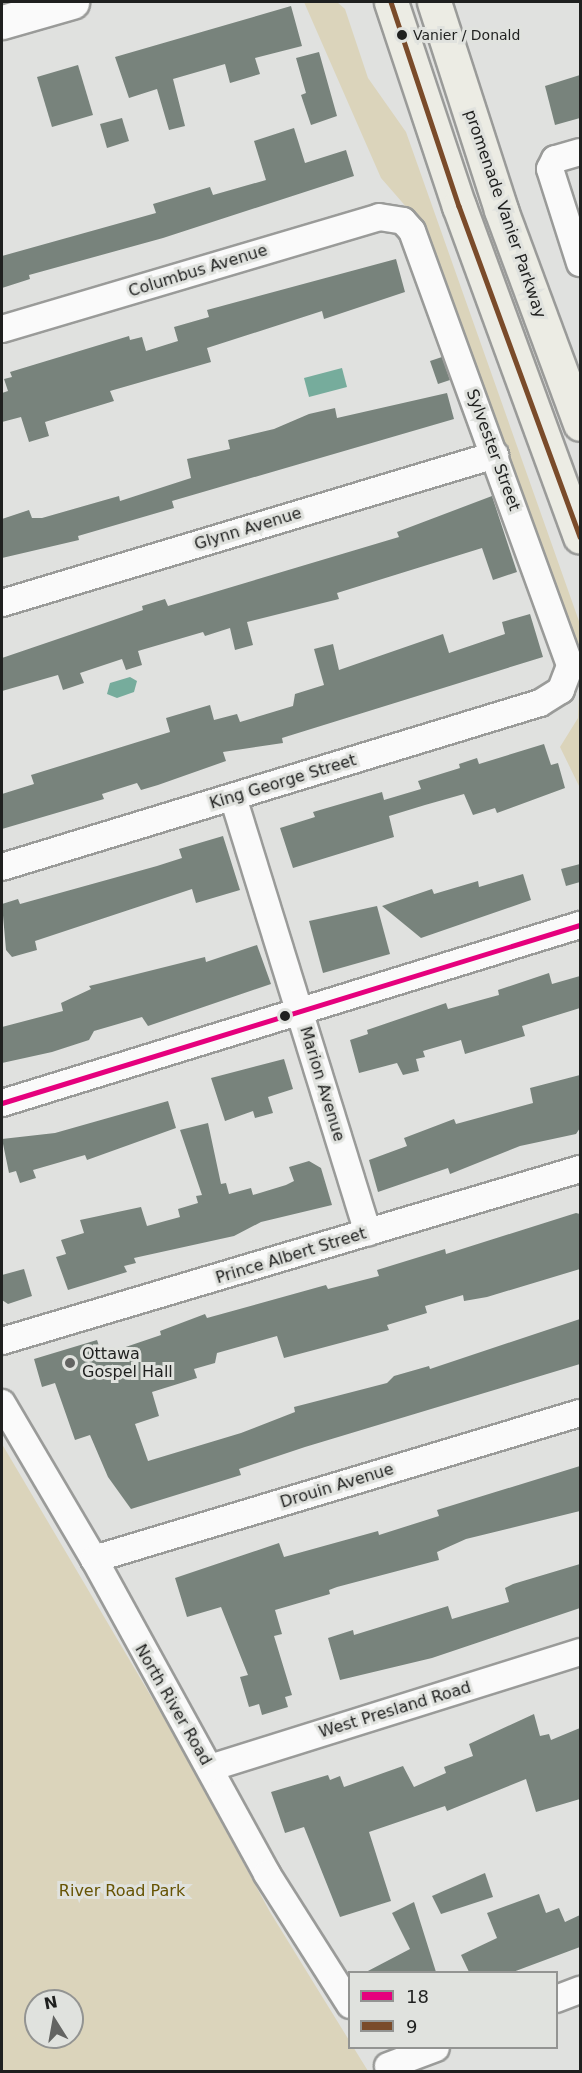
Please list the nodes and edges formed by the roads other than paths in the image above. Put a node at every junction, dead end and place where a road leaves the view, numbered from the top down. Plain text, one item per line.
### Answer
1 (72, 2) edge
2 (391, 2) edge
3 (434, 2) edge
4 (448, 2) edge
5 (2, 22) edge
6 (470, 114) junction
7 (580, 152) edge
8 (396, 217) joint
9 (580, 263) edge
10 (2, 329) edge
11 (580, 424) edge
12 (495, 454) junction
13 (580, 537) edge
14 (2, 603) edge
15 (561, 690) joint
16 (233, 797) junction
17 (2, 867) edge
18 (580, 925) edge
19 (299, 1010) junction
20 (2, 1103) edge
21 (580, 1168) edge
22 (368, 1233) junction
23 (2, 1341) edge
24 (2, 1403) edge
25 (580, 1413) edge
26 (94, 1559) junction
27 (580, 1652) edge
28 (210, 1768) junction
29 (580, 1990) edge
30 (558, 1998) edge
31 (348, 2002) edge
32 (432, 2049) edge
33 (385, 2062) edge

1 - 5 street
2 - 13 main road
3 - 6 main road, promenade Vanier Parkway
4 - 6 main road
6 - 11 main road, promenade Vanier Parkway
7 - 9 street
8 - 10 street, Columbus Avenue
8 - 12 street, Sylvester Street
12 - 14 street, Glynn Avenue
12 - 15 street, Sylvester Street
15 - 16 street, King George Street
16 - 17 street, King George Street
16 - 19 street, Marion Avenue
18 - 19 street
19 - 20 street
19 - 22 street, Marion Avenue
21 - 22 street, Prince Albert Street
22 - 23 street, Prince Albert Street
24 - 26 street, North River Road
25 - 26 street, Drouin Avenue
26 - 28 street, North River Road
27 - 28 street, West Presland Road
28 - 31 street, North River Road
29 - 30 street
32 - 33 street

